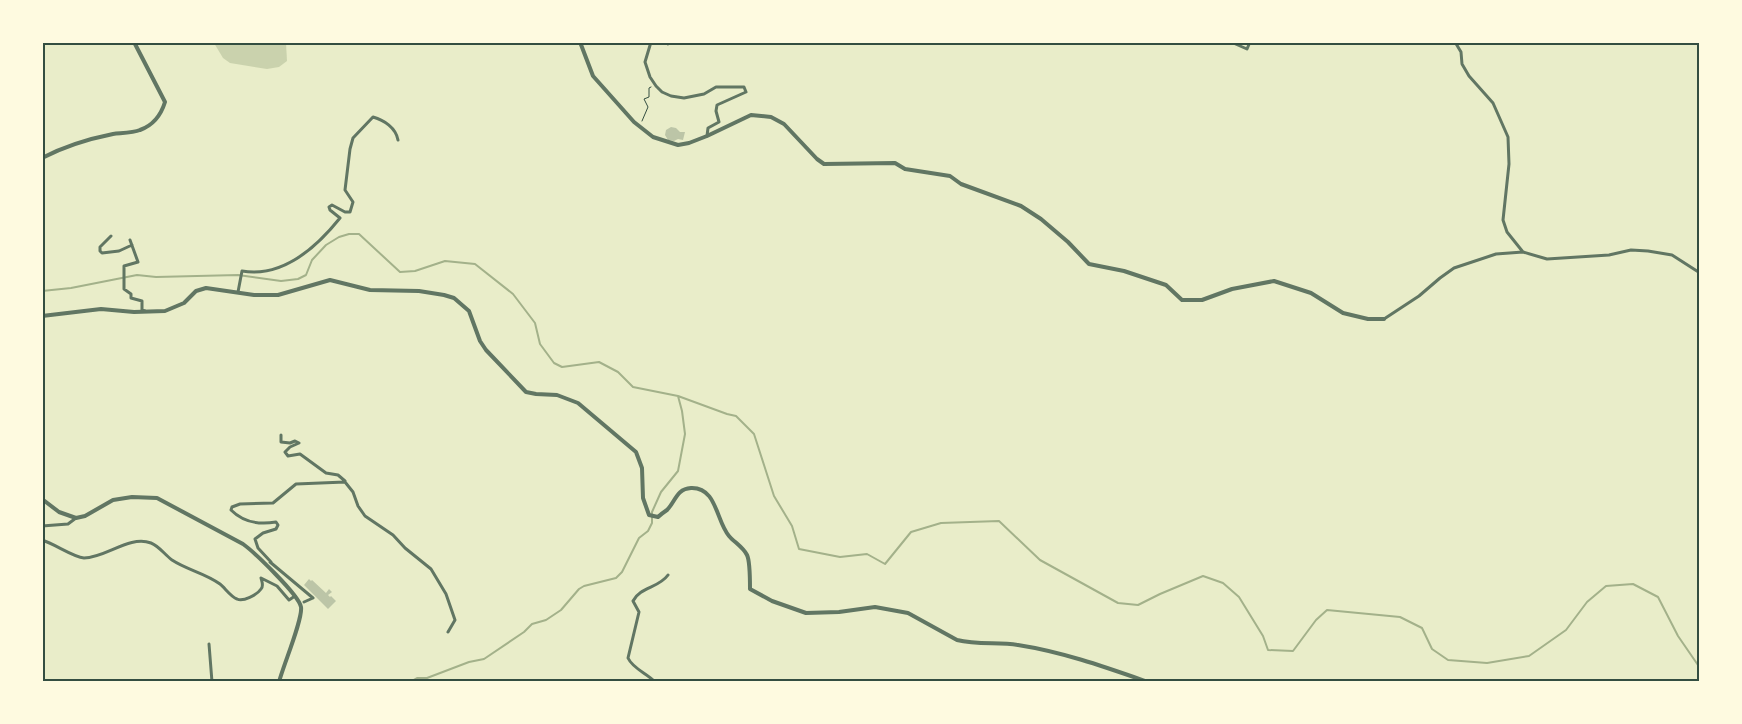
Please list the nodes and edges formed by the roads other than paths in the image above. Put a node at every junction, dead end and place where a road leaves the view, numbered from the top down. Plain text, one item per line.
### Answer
1 (134, 42) edge
2 (580, 42) edge
3 (651, 42) edge
4 (664, 42) edge
5 (670, 42) edge
6 (1231, 42) edge
7 (1250, 42) edge
8 (1455, 42) edge
9 (707, 136) junction
10 (398, 140) dead end
11 (42, 158) edge
12 (111, 236) dead end
13 (130, 240) dead end
14 (132, 245) junction
15 (1523, 252) junction
16 (1700, 273) edge
17 (238, 292) junction
18 (146, 312) junction
19 (42, 316) edge
20 (1384, 319) joint
21 (281, 435) dead end
22 (345, 482) junction
23 (42, 500) edge
24 (76, 518) junction
25 (42, 526) edge
26 (42, 540) edge
27 (271, 562) junction
28 (265, 564) junction
29 (668, 575) dead end
30 (295, 595) junction
31 (304, 602) dead end
32 (448, 632) dead end
33 (209, 644) dead end
34 (212, 682) edge
35 (279, 682) edge
36 (655, 682) edge
37 (1148, 682) edge

1 - 11 street
2 - 9 street
3 - 9 street
4 - 5 street
6 - 7 street
8 - 15 street
9 - 20 street
10 - 17 street
12 - 14 street
13 - 14 street
14 - 18 street
15 - 16 street
15 - 20 street
17 - 18 street
17 - 37 street
18 - 19 street
21 - 22 street
22 - 27 street
22 - 32 street
23 - 24 street
24 - 25 street
24 - 28 street
26 - 30 street
27 - 28 street
27 - 31 street
28 - 30 street
29 - 36 street
30 - 35 street
33 - 34 street

